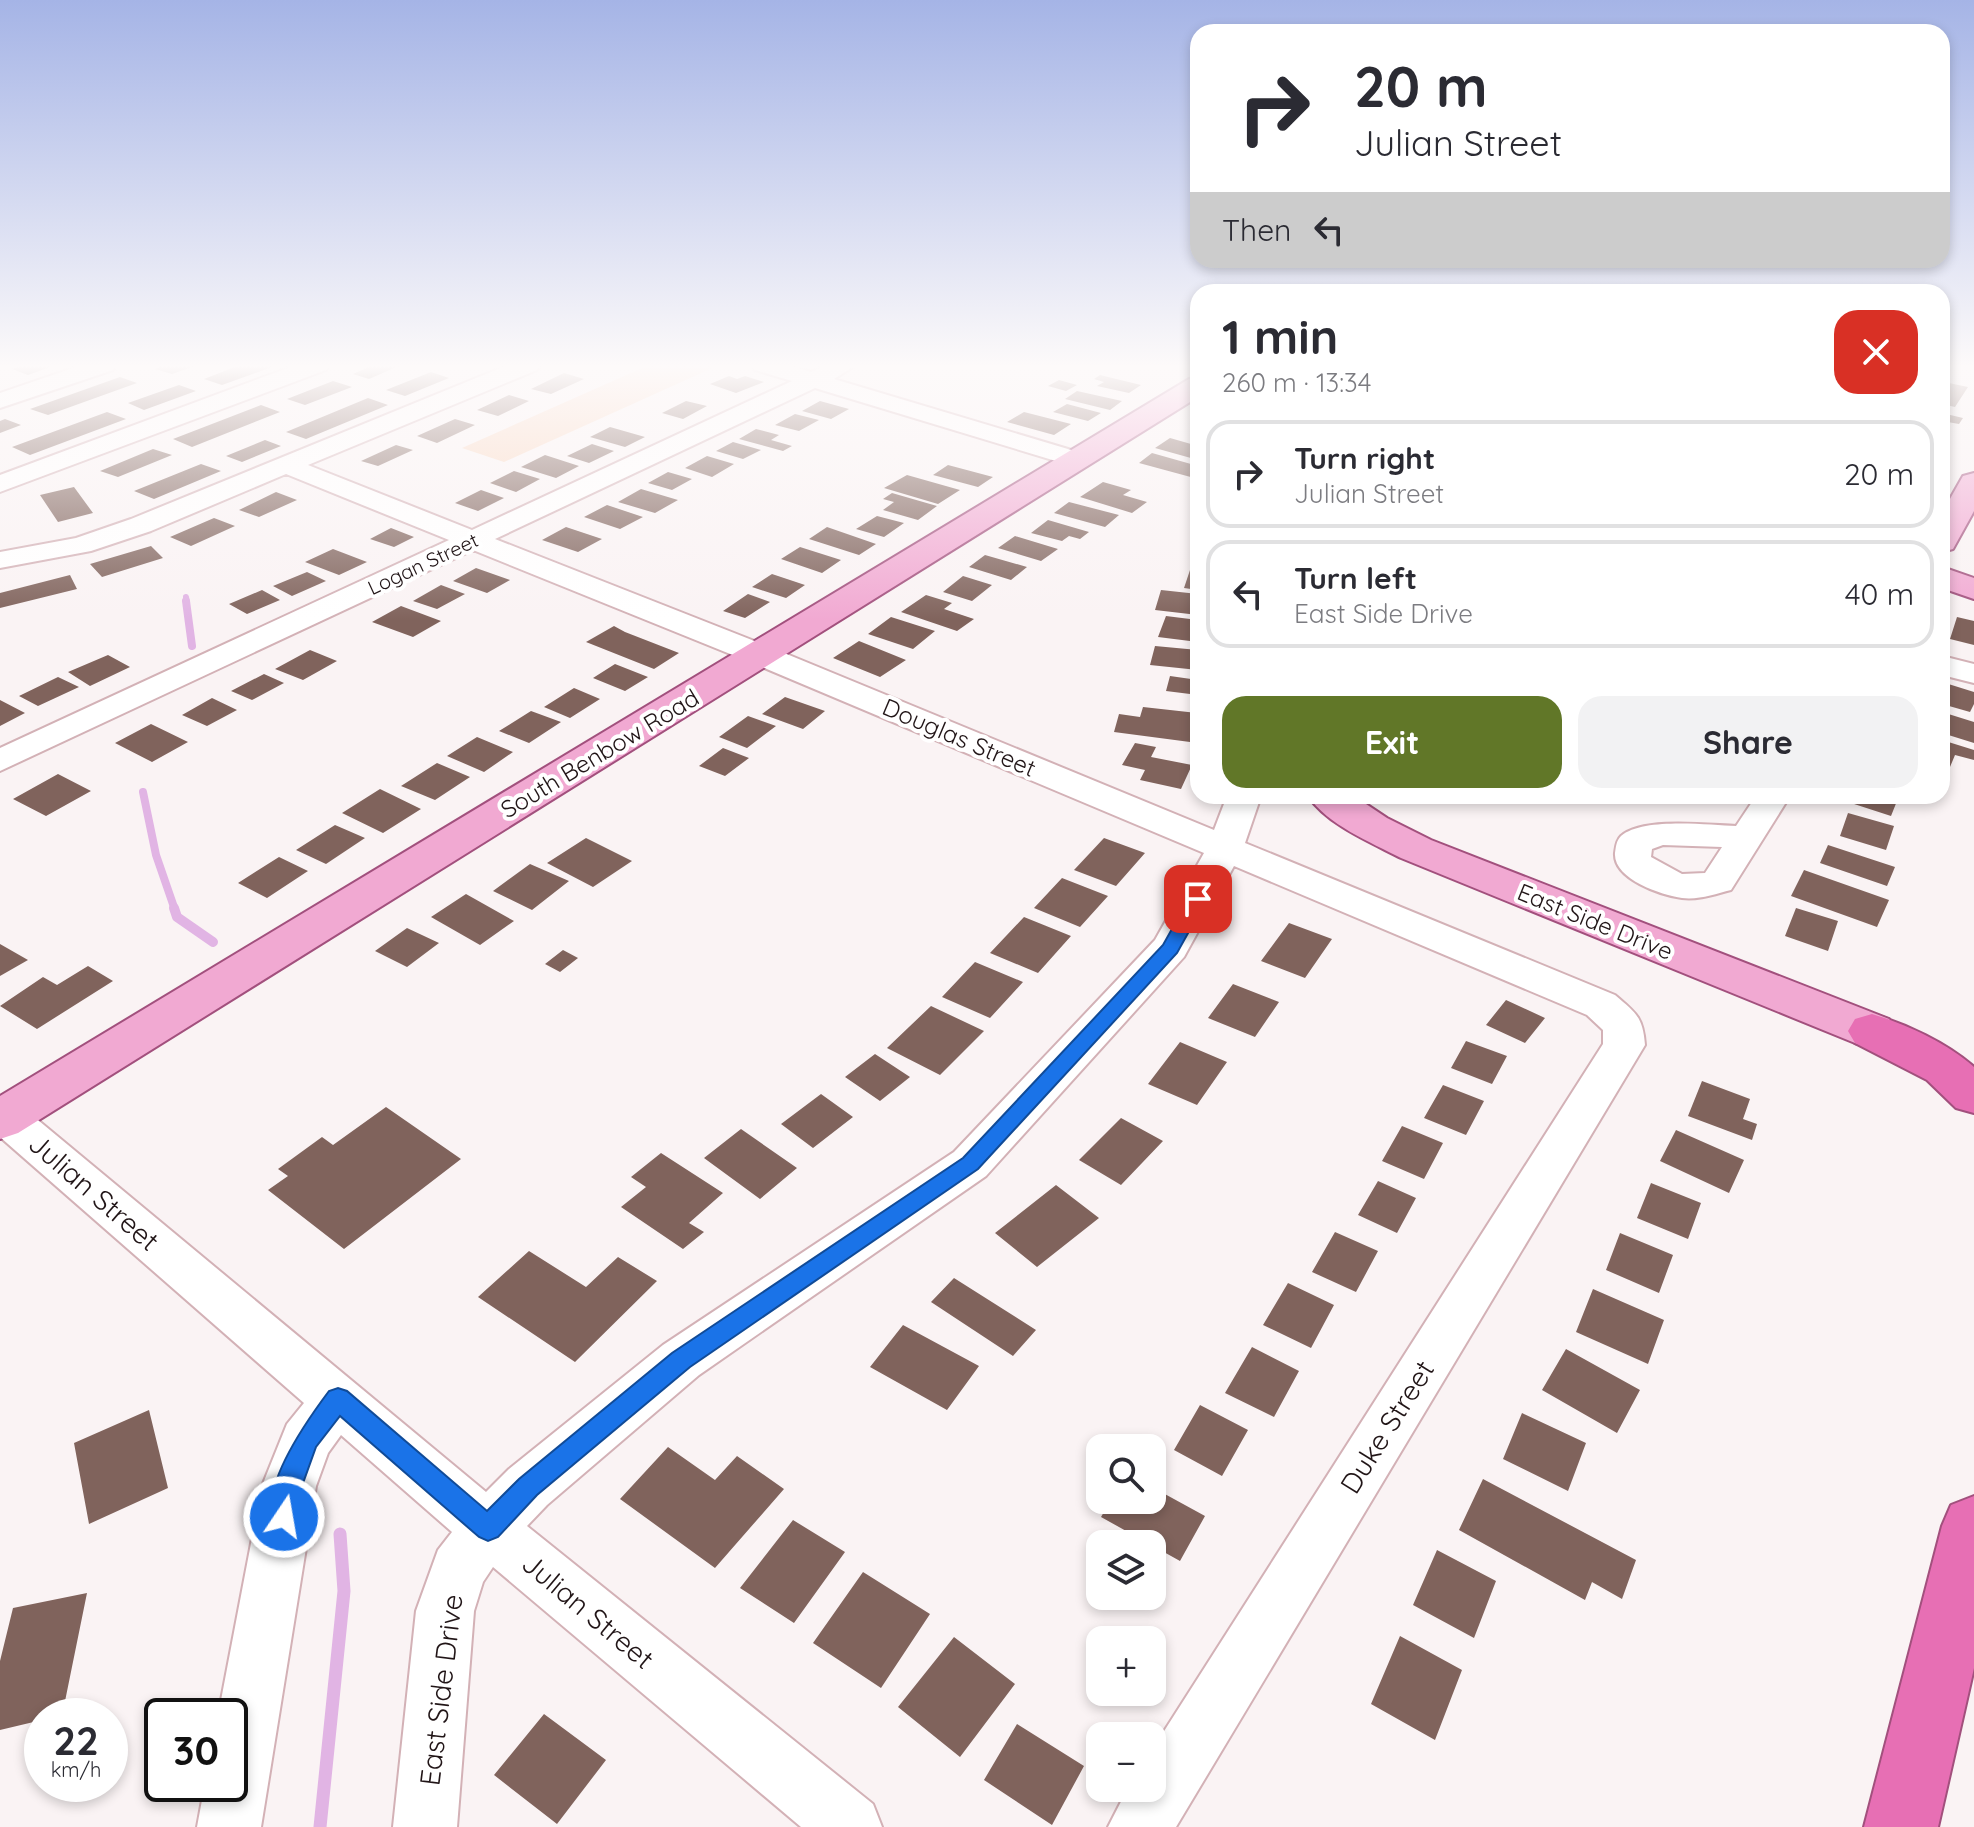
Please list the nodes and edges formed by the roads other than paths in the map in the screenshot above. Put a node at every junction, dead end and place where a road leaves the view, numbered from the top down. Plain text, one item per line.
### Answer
1 (90, 450) edge
2 (326, 450) edge
3 (664, 450) edge
4 (1047, 450) edge
5 (1094, 450) edge
6 (1079, 460) junction
7 (288, 466) junction
8 (1950, 480) edge
9 (1974, 481) edge
10 (0, 484) edge
11 (1950, 527) edge
12 (474, 540) junction
13 (1, 555) edge
14 (1950, 559) edge
15 (1974, 568) edge
16 (1950, 580) edge
17 (1974, 589) edge
18 (761, 655) junction
19 (1950, 667) edge
20 (1974, 674) edge
21 (0, 761) edge
22 (1241, 804) edge
23 (1339, 804) edge
24 (1768, 804) edge
25 (1745, 837) dead end
26 (1225, 849) junction
27 (1623, 1025) joint
28 (1872, 1031) junction
29 (1974, 1051) edge
30 (1974, 1095) edge
31 (2, 1116) edge
32 (338, 1399) junction
33 (1974, 1526) edge
34 (488, 1528) junction
35 (229, 1827) edge
36 (425, 1827) edge
37 (850, 1827) edge
38 (1140, 1827) edge
39 (1901, 1827) edge

1 - 10 street
2 - 7 street
3 - 12 street, Logan Street
4 - 6 street
5 - 6 main road, South Benbow Road
6 - 18 main road, South Benbow Road
7 - 12 street, Douglas Street
7 - 13 street
8 - 9 main road
9 - 11 main road
12 - 18 street, Douglas Street
12 - 21 street, Logan Street
14 - 15 main road
16 - 17 main road
18 - 26 street, Douglas Street
18 - 31 main road, South Benbow Road
19 - 20 street
22 - 26 street, East Side Drive
23 - 28 main road, East Side Drive
24 - 25 street
26 - 27 street, Douglas Street
26 - 34 street, East Side Drive
27 - 38 street, Duke Street
28 - 29 highway
28 - 30 highway
31 - 32 street, Julian Street
32 - 34 street, Julian Street
32 - 35 street
33 - 39 highway
34 - 36 street, East Side Drive
34 - 37 street, Julian Street

